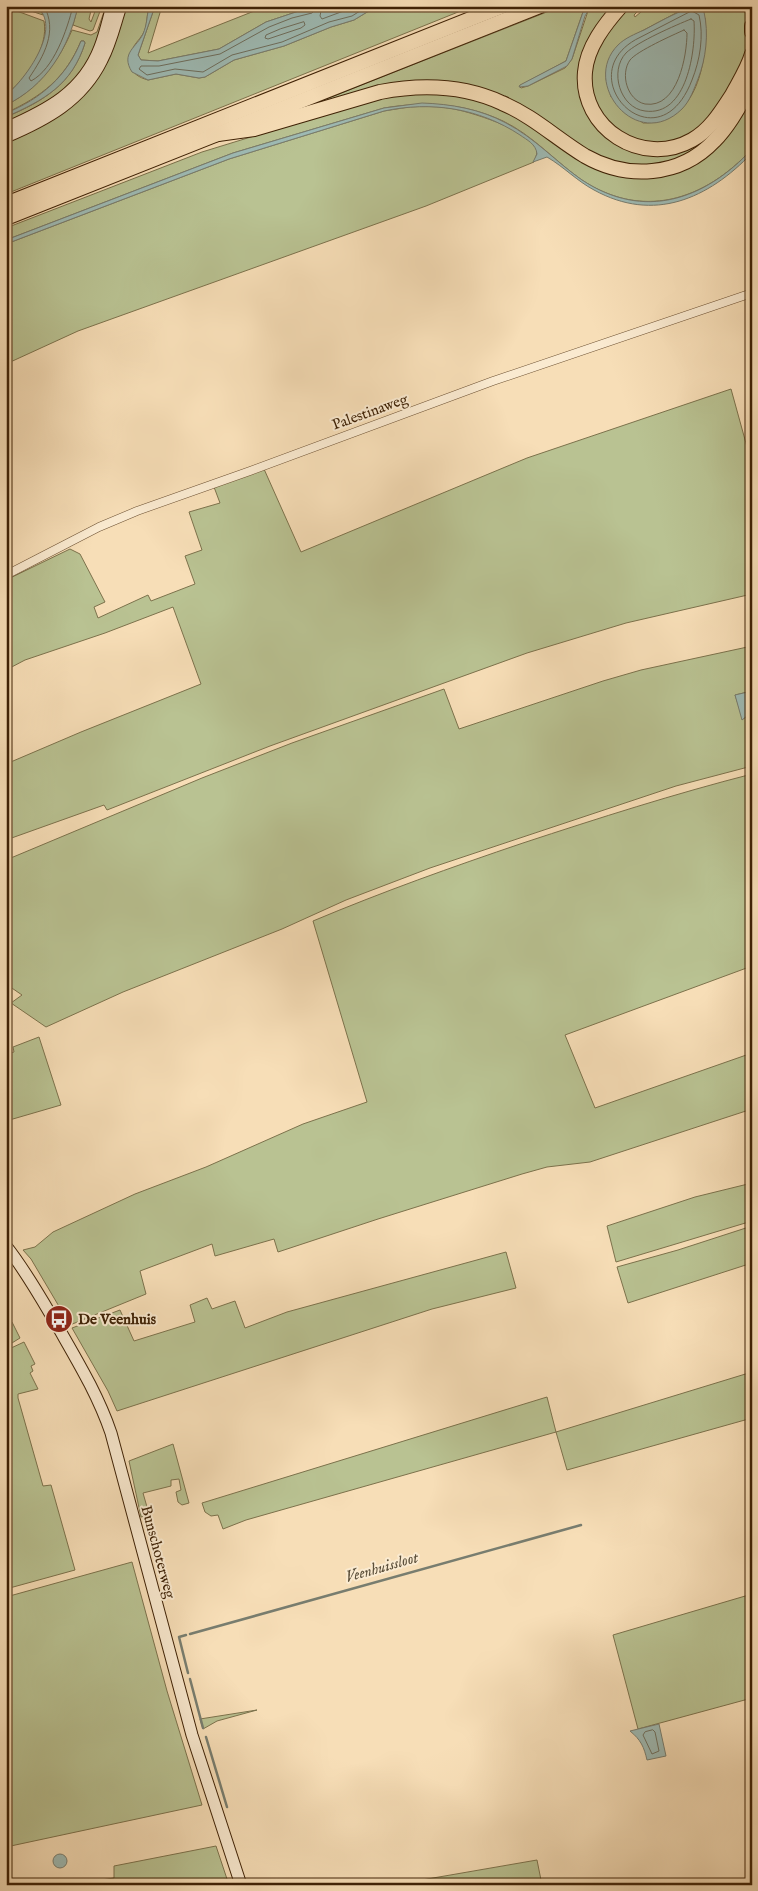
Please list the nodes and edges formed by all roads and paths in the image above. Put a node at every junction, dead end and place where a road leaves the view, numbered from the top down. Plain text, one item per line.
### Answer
1 (112, 6) edge
2 (121, 6) edge
3 (503, 6) edge
4 (540, 6) edge
5 (621, 6) edge
6 (752, 26) edge
7 (752, 32) edge
8 (752, 54) edge
9 (749, 74) edge
10 (6, 128) edge
11 (211, 135) junction
12 (6, 137) edge
13 (6, 204) edge
14 (6, 218) edge
15 (752, 293) edge
16 (6, 575) edge
17 (6, 1246) edge
18 (241, 1885) edge

1 - 10 main road
2 - 12 main road
3 - 13 highway
4 - 11 highway
5 - 9 highway
6 - 7 highway
8 - 9 highway
9 - 11 highway
11 - 14 highway
15 - 16 street, Palestinaweg
17 - 18 main road, Bunschoterweg

